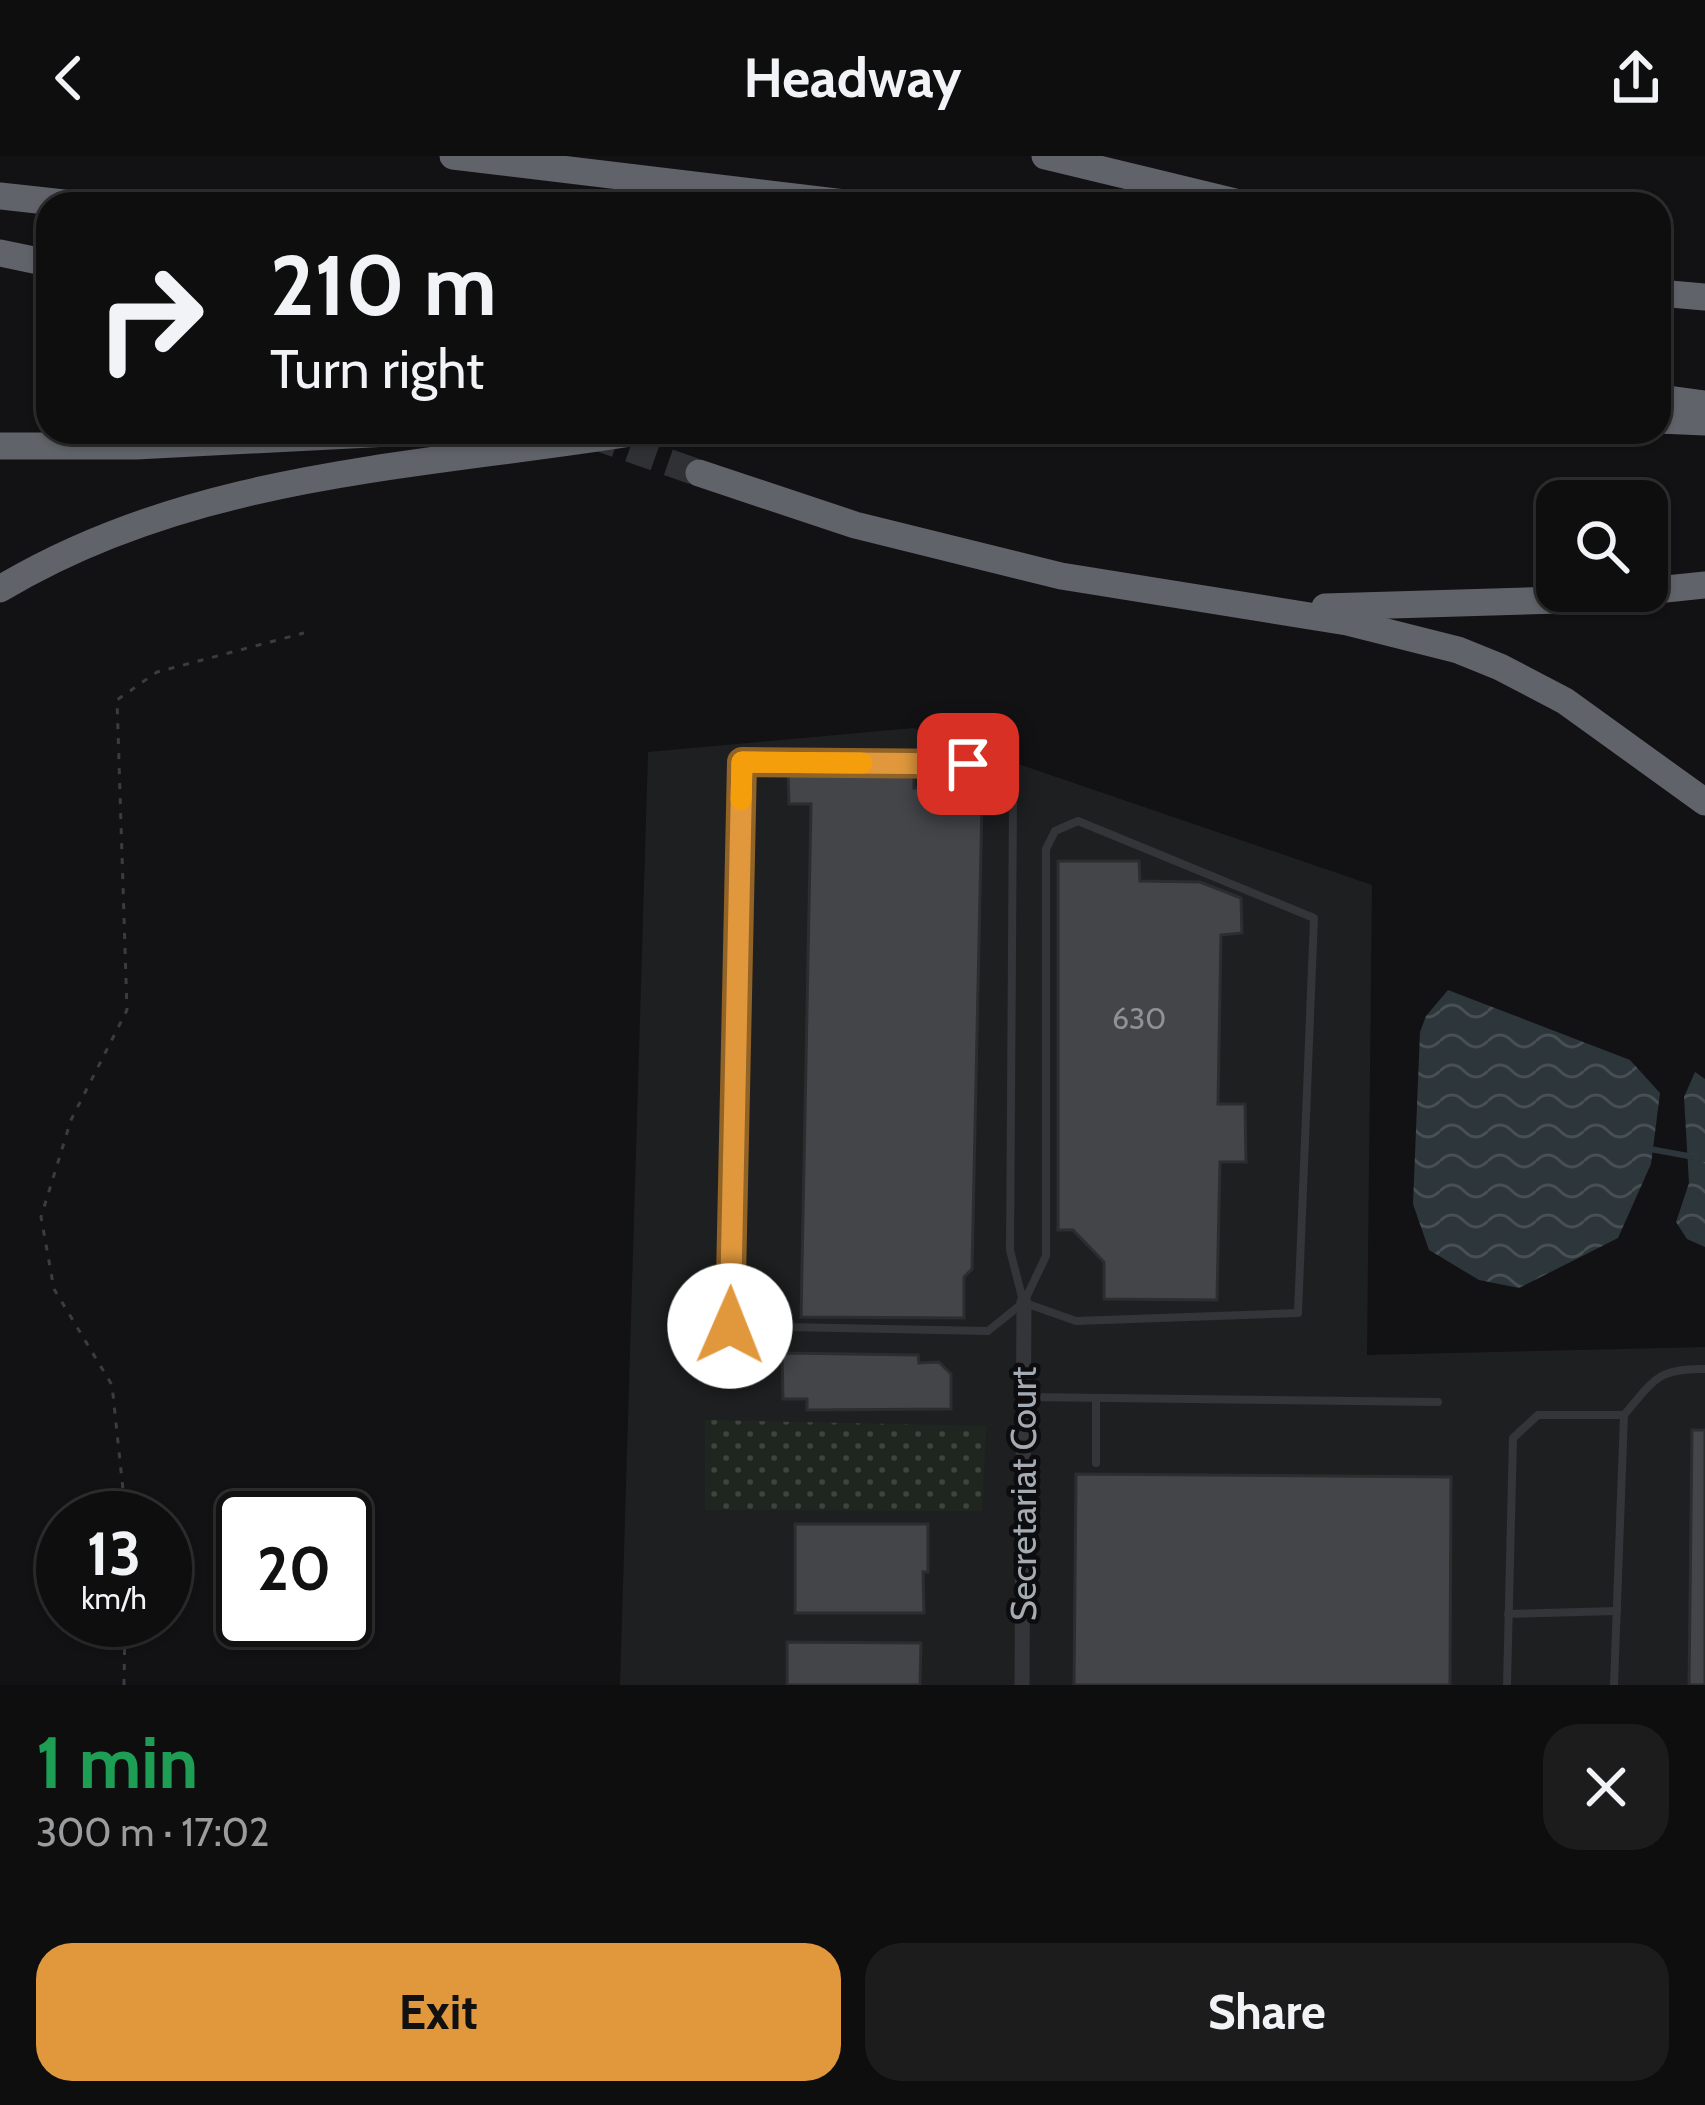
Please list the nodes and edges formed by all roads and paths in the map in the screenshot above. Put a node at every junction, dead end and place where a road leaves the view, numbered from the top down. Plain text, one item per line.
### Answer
1 (453, 156) edge
2 (1045, 156) edge
3 (753, 192) edge
4 (1194, 192) edge
5 (0, 196) edge
6 (36, 200) edge
7 (0, 253) edge
8 (36, 260) edge
9 (1671, 293) edge
10 (1702, 297) edge
11 (1671, 400) edge
12 (1705, 404) edge
13 (1671, 421) edge
14 (1705, 422) edge
15 (175, 444) edge
16 (548, 444) edge
17 (0, 446) edge
18 (699, 472) tunnel mouth
19 (1705, 585) edge
20 (0, 589) edge
21 (1273, 609) junction
22 (304, 633) dead end
23 (1705, 802) edge
24 (1024, 1302) junction
25 (1705, 1369) edge
26 (1023, 1397) junction
27 (1096, 1398) junction
28 (1438, 1402) dead end
29 (1624, 1414) junction
30 (1096, 1463) dead end
31 (123, 1491) edge
32 (1617, 1611) junction
33 (1508, 1614) junction
34 (124, 1647) edge
35 (124, 1685) edge
36 (1022, 1685) edge
37 (1507, 1685) edge
38 (1614, 1685) edge

1 - 3 highway
2 - 4 highway
5 - 6 highway
7 - 8 highway
9 - 10 highway
11 - 12 highway
13 - 14 highway
15 - 17 highway
16 - 20 highway
18 - 21 highway
19 - 21 highway
21 - 23 highway
22 - 31 path
24 - 24 lane
24 - 24 lane
24 - 26 street, Secretariat Court
25 - 29 lane
26 - 27 lane
26 - 36 street, Secretariat Court
27 - 28 lane
27 - 30 lane
29 - 32 lane
29 - 33 lane
32 - 33 lane
32 - 38 lane
33 - 37 lane
34 - 35 path

